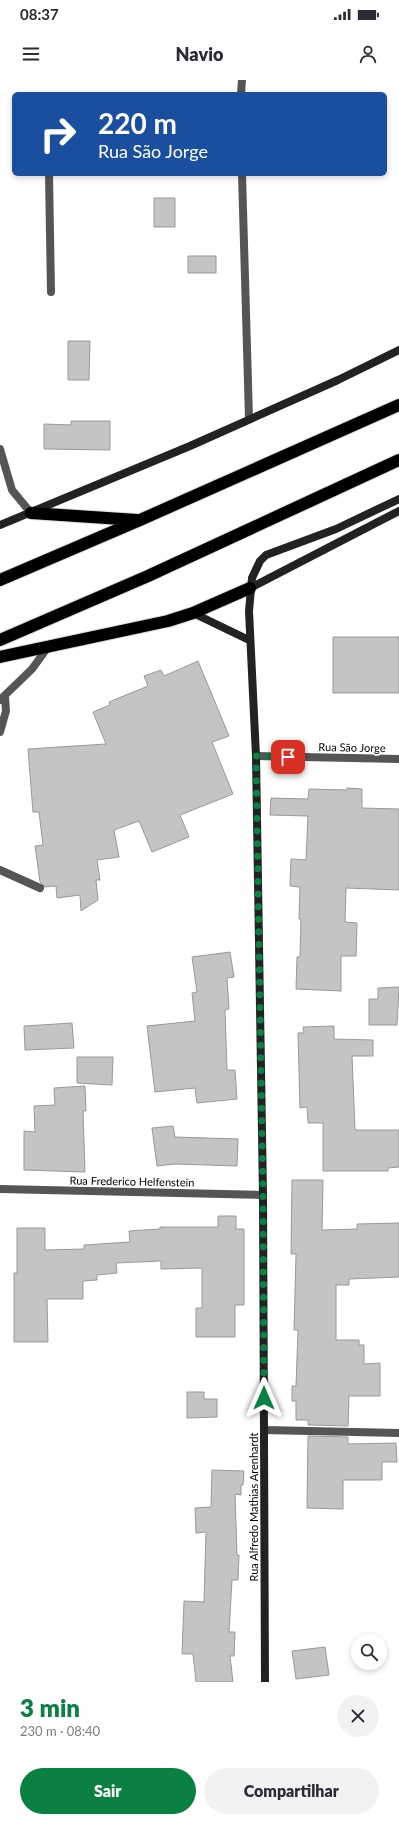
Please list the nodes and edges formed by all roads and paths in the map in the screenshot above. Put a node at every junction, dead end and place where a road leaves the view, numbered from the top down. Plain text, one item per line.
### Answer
1 (242, 80) edge
2 (242, 92) edge
3 (49, 176) edge
4 (242, 176) edge
5 (50, 292) dead end
6 (399, 350) edge
7 (399, 405) edge
8 (250, 418) junction
9 (0, 449) edge
10 (399, 460) edge
11 (399, 499) edge
12 (399, 511) edge
13 (31, 513) junction
14 (140, 520) junction
15 (0, 525) edge
16 (0, 580) edge
17 (250, 588) junction
18 (193, 613) junction
19 (0, 640) edge
20 (249, 640) junction
21 (48, 647) junction
22 (0, 657) edge
23 (2, 698) edge
24 (0, 732) edge
25 (256, 756) junction
26 (399, 759) edge
27 (0, 870) edge
28 (40, 888) dead end
29 (0, 1190) edge
30 (263, 1195) junction
31 (264, 1430) junction
32 (399, 1433) edge
33 (265, 1682) edge

1 - 2 street
3 - 5 street
4 - 8 street
6 - 8 main road
7 - 14 highway
8 - 13 main road
9 - 13 street
10 - 19 highway
11 - 17 main road, Rua Alfredo Mathias Arenhardt
12 - 17 main road
13 - 14 highway
13 - 15 main road
14 - 16 highway
17 - 18 highway
17 - 20 main road, Rua Alfredo Mathias Arenhardt
18 - 20 main road
18 - 21 highway
20 - 25 main road, Rua Alfredo Mathias Arenhardt
21 - 22 highway
21 - 23 street
23 - 24 street
25 - 26 street, Rua São Jorge
25 - 30 main road, Rua Alfredo Mathias Arenhardt
27 - 28 street
29 - 30 street, Rua Frederico Helfenstein
30 - 31 main road, Rua Alfredo Mathias Arenhardt
31 - 32 street
31 - 33 main road, Rua Alfredo Mathias Arenhardt

